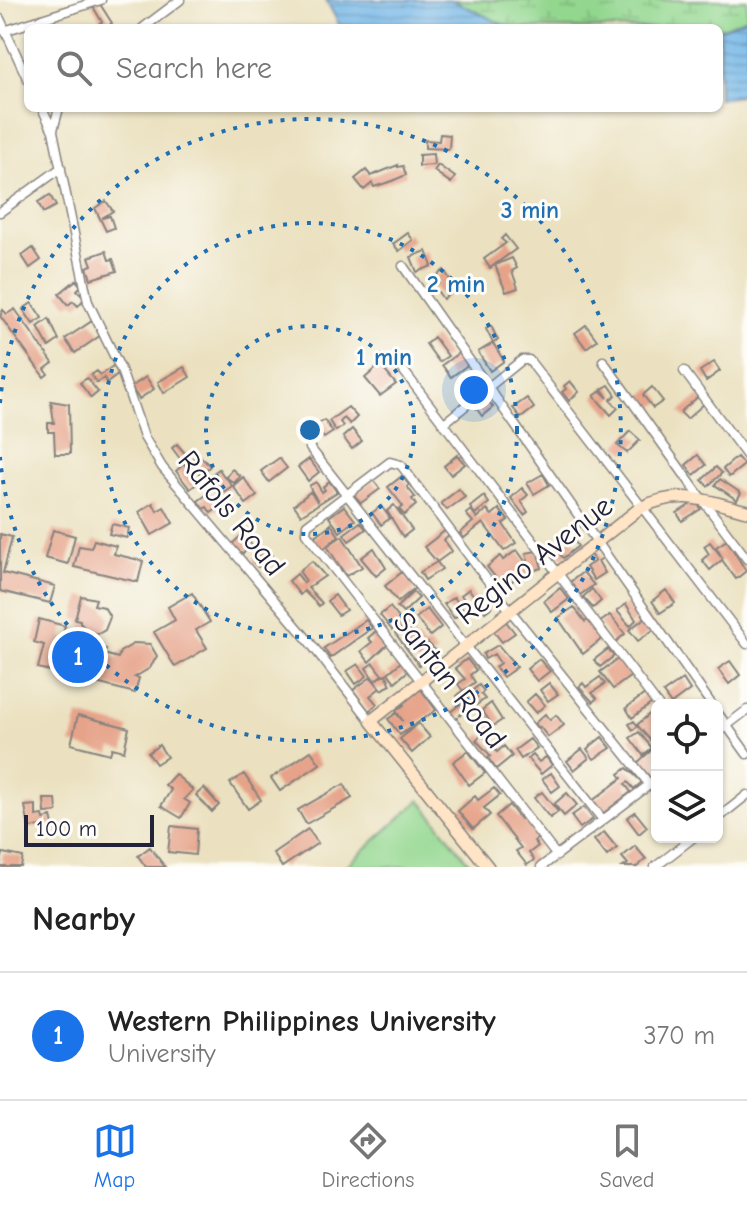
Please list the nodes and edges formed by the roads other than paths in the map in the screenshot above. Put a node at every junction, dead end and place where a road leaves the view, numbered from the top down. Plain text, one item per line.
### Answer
1 (101, 0) edge
2 (180, 0) edge
3 (0, 19) edge
4 (26, 24) edge
5 (148, 24) edge
6 (24, 25) edge
7 (4, 31) junction
8 (24, 72) edge
9 (44, 112) edge
10 (58, 112) edge
11 (53, 131) junction
12 (61, 168) junction
13 (0, 212) edge
14 (403, 266) dead end
15 (603, 361) dead end
16 (403, 370) dead end
17 (684, 371) dead end
18 (489, 386) junction
19 (443, 424) junction
20 (310, 448) dead end
21 (747, 456) edge
22 (347, 493) junction
23 (701, 498) junction
24 (640, 508) junction
25 (747, 511) edge
26 (597, 539) junction
27 (747, 559) edge
28 (556, 572) junction
29 (509, 609) junction
30 (747, 644) edge
31 (465, 645) junction
32 (420, 681) junction
33 (653, 699) edge
34 (708, 699) edge
35 (747, 710) edge
36 (371, 721) junction
37 (723, 721) edge
38 (726, 725) junction
39 (723, 728) edge
40 (747, 754) edge
41 (651, 780) edge
42 (651, 784) edge
43 (747, 795) edge
44 (723, 814) edge
45 (603, 820) junction
46 (686, 843) edge
47 (557, 856) junction
48 (488, 867) edge
49 (541, 867) edge
50 (655, 867) edge

1 - 4 street
2 - 5 street
3 - 7 street
6 - 7 street
7 - 8 street
9 - 11 street, Rafols Road
10 - 11 street, Rafols Road
11 - 12 street, Rafols Road
12 - 13 street
12 - 36 street, Rafols Road
14 - 18 street
15 - 23 street
16 - 19 street
17 - 21 street
18 - 19 street
18 - 24 street
18 - 26 street
19 - 28 street
20 - 22 street
22 - 29 street
22 - 31 street
22 - 32 street, Santan Road
23 - 24 street, Regino Avenue
23 - 25 street, Regino Avenue
23 - 27 street
24 - 26 street, Regino Avenue
24 - 30 street
26 - 28 street, Regino Avenue
26 - 34 street
28 - 29 street, Regino Avenue
28 - 33 street
29 - 31 street, Regino Avenue
29 - 41 street
31 - 32 street, Regino Avenue
31 - 45 street
32 - 36 street, Regino Avenue
32 - 47 street, Santan Road
35 - 38 street
36 - 48 street, Rafols Road
37 - 38 street
38 - 39 street
38 - 40 street
42 - 45 street
43 - 44 street
45 - 47 street
46 - 50 street
47 - 49 street

